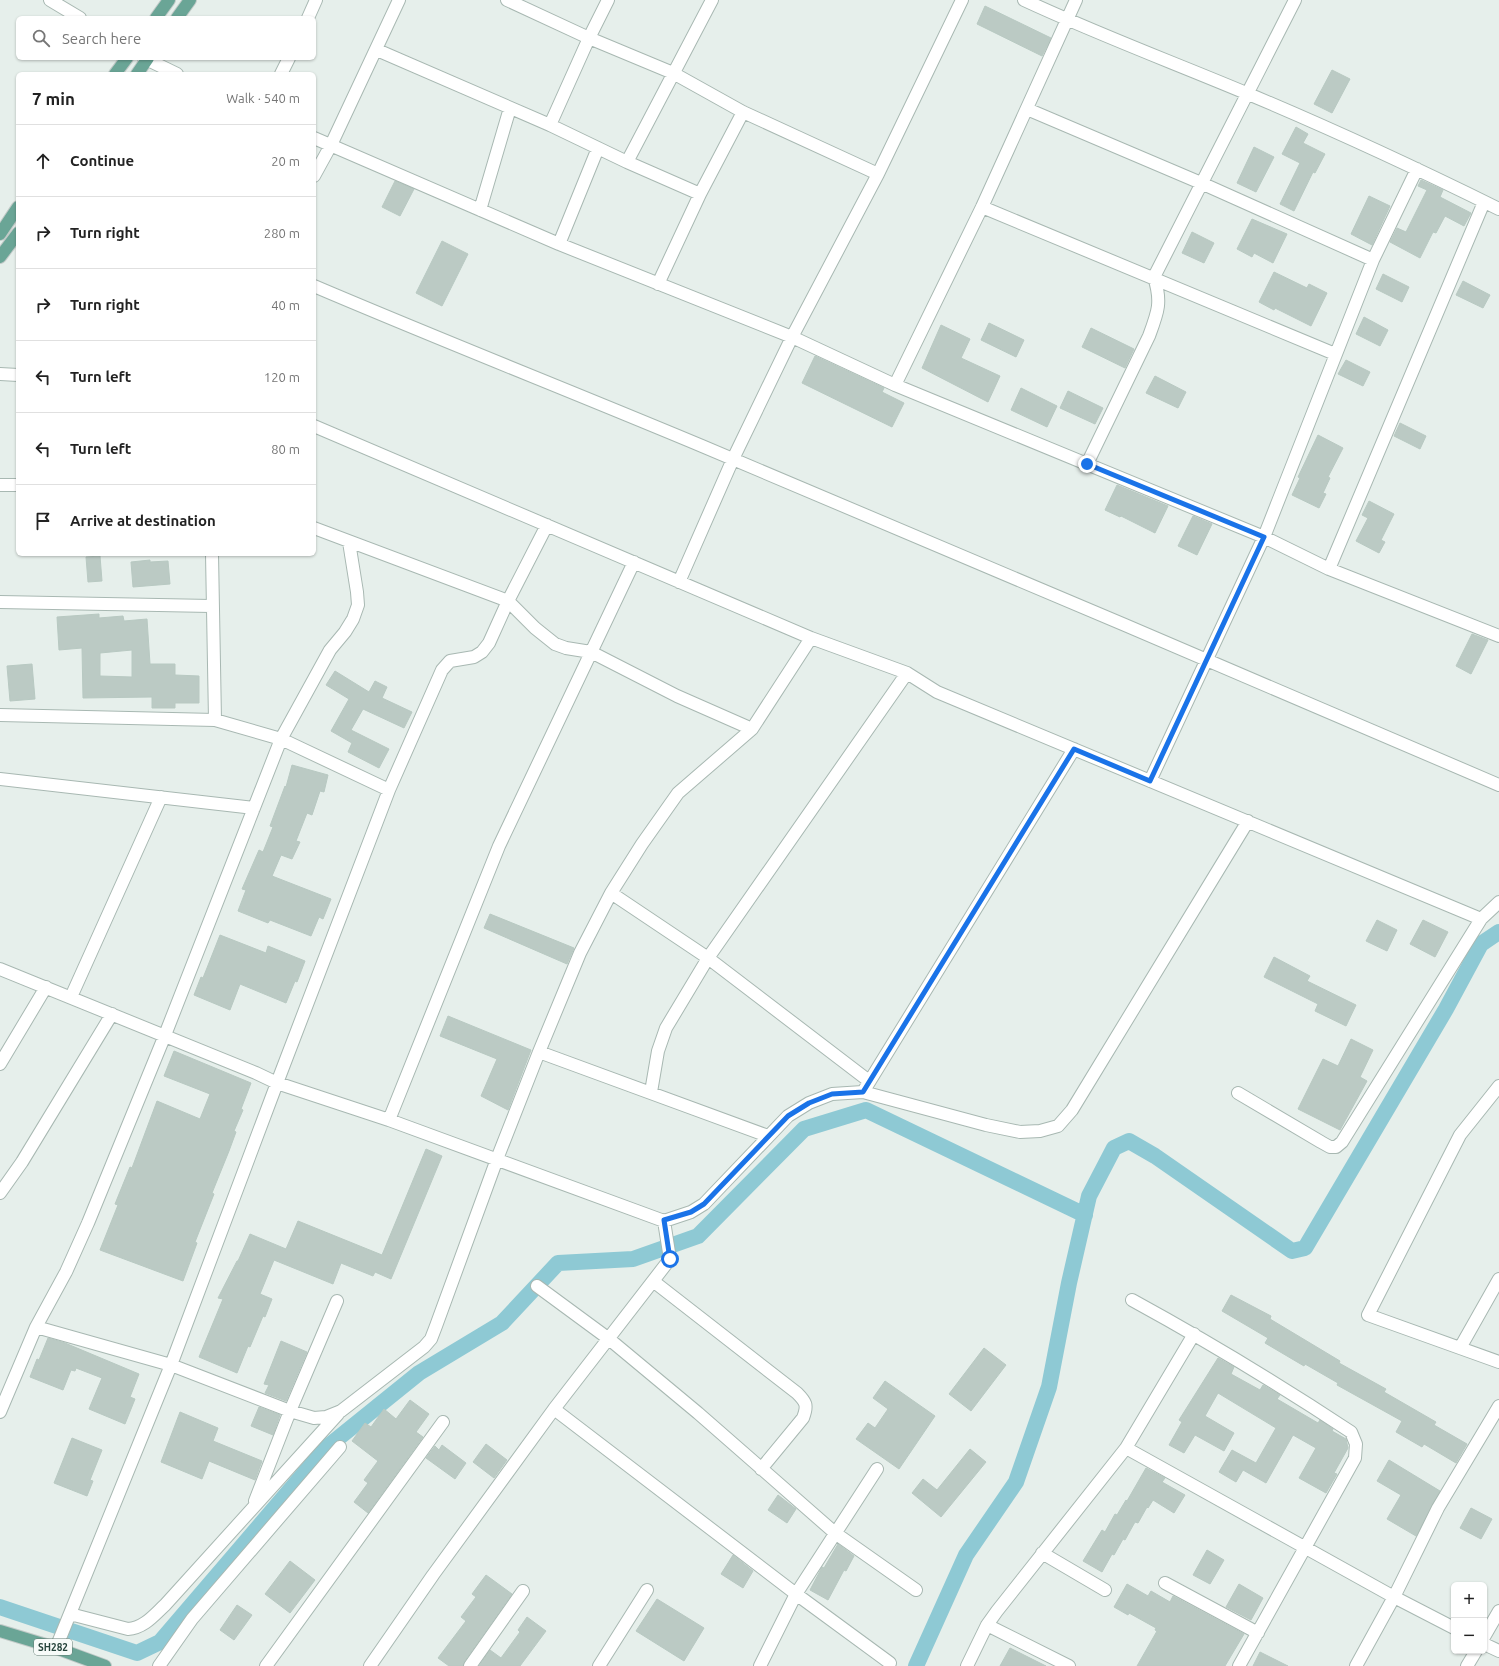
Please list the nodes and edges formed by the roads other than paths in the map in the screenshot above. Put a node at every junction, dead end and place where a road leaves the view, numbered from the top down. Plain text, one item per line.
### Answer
1 (51, 0) edge
2 (169, 0) edge
3 (190, 0) edge
4 (316, 0) edge
5 (399, 0) edge
6 (507, 0) edge
7 (608, 0) edge
8 (712, 0) edge
9 (962, 0) edge
10 (1024, 0) edge
11 (1076, 0) edge
12 (1295, 0) edge
13 (77, 16) edge
14 (157, 16) edge
15 (178, 16) edge
16 (309, 16) edge
17 (1066, 20) junction
18 (589, 38) junction
19 (377, 50) junction
20 (126, 60) edge
21 (146, 60) edge
22 (149, 60) edge
23 (288, 60) edge
24 (116, 72) edge
25 (138, 72) edge
26 (173, 72) edge
27 (282, 72) edge
28 (673, 73) junction
29 (1247, 94) junction
30 (510, 108) junction
31 (1027, 109) junction
32 (743, 112) junction
33 (550, 125) junction
34 (316, 139) edge
35 (331, 145) junction
36 (598, 148) junction
37 (627, 162) junction
38 (1417, 169) junction
39 (316, 172) edge
40 (878, 174) junction
41 (1201, 183) junction
42 (700, 194) junction
43 (1484, 202) junction
44 (982, 207) junction
45 (1499, 209) edge
46 (16, 210) edge
47 (480, 210) junction
48 (0, 234) edge
49 (16, 236) edge
50 (559, 244) junction
51 (0, 257) edge
52 (1373, 260) junction
53 (1154, 277) junction
54 (658, 284) junction
55 (316, 287) edge
56 (792, 337) junction
57 (1335, 354) junction
58 (0, 374) edge
59 (16, 375) edge
60 (896, 385) junction
61 (316, 427) edge
62 (733, 459) junction
63 (1087, 464) junction
64 (0, 484) edge
65 (16, 486) edge
66 (547, 525) junction
67 (316, 529) edge
68 (1264, 537) junction
69 (349, 542) junction
70 (212, 556) edge
71 (634, 562) junction
72 (1329, 569) junction
73 (679, 582) junction
74 (508, 601) junction
75 (0, 602) edge
76 (212, 606) junction
77 (1499, 636) edge
78 (810, 638) junction
79 (591, 652) junction
80 (1206, 659) junction
81 (907, 673) junction
82 (0, 715) edge
83 (215, 720) junction
84 (752, 729) junction
85 (281, 739) junction
86 (1074, 749) junction
87 (0, 779) edge
88 (1150, 781) junction
89 (1499, 785) edge
90 (389, 790) junction
91 (161, 797) junction
92 (254, 808) junction
93 (1248, 821) junction
94 (611, 893) junction
95 (1499, 902) edge
96 (1481, 919) junction
97 (708, 958) junction
98 (0, 969) edge
99 (46, 987) junction
100 (71, 997) junction
101 (112, 1014) junction
102 (164, 1035) junction
103 (539, 1052) junction
104 (0, 1064) edge
105 (869, 1081) junction
106 (276, 1083) junction
107 (1499, 1086) edge
108 (651, 1092) junction
109 (863, 1092) junction
110 (1238, 1093) dead end
111 (388, 1120) junction
112 (768, 1136) junction
113 (497, 1159) junction
114 (0, 1193) edge
115 (665, 1224) junction
116 (1499, 1279) edge
117 (653, 1281) junction
118 (536, 1286) dead end
119 (1132, 1300) dead end
120 (337, 1301) dead end
121 (36, 1327) junction
122 (1194, 1334) junction
123 (609, 1339) junction
124 (1460, 1348) junction
125 (1499, 1362) edge
126 (171, 1365) junction
127 (1499, 1406) edge
128 (554, 1409) junction
129 (290, 1411) junction
130 (340, 1411) junction
131 (0, 1412) edge
132 (442, 1422) dead end
133 (340, 1447) dead end
134 (1126, 1448) junction
135 (761, 1468) junction
136 (877, 1469) dead end
137 (251, 1510) junction
138 (835, 1534) junction
139 (1305, 1548) junction
140 (1042, 1553) junction
141 (1166, 1583) dead end
142 (647, 1590) dead end
143 (916, 1590) dead end
144 (1105, 1590) dead end
145 (523, 1591) dead end
146 (796, 1594) junction
147 (1394, 1597) junction
148 (1499, 1611) edge
149 (70, 1615) junction
150 (987, 1625) junction
151 (1451, 1626) edge
152 (1487, 1632) edge
153 (1, 1633) edge
154 (1258, 1633) junction
155 (1487, 1645) edge
156 (56, 1648) junction
157 (1499, 1651) edge
158 (1474, 1654) edge
159 (890, 1663) dead end
160 (101, 1665) edge
161 (160, 1666) edge
162 (266, 1666) edge
163 (370, 1666) edge
164 (470, 1666) edge
165 (599, 1666) edge
166 (760, 1666) edge
167 (967, 1666) edge
168 (1069, 1666) edge
169 (1239, 1666) edge
170 (1356, 1666) edge
171 (1467, 1666) edge

1 - 13 street
2 - 14 main road
3 - 15 main road
4 - 16 street
5 - 19 street
6 - 18 street
7 - 18 street
8 - 28 street
9 - 40 street
10 - 17 street
11 - 17 street
12 - 29 street
17 - 29 street
17 - 31 street
18 - 28 street
18 - 33 street
19 - 30 street
19 - 35 street
20 - 24 main road
21 - 25 main road
22 - 26 street
23 - 27 street
28 - 32 street
28 - 37 street
29 - 38 street
29 - 41 street
30 - 33 street
30 - 47 street
31 - 41 street
31 - 44 street
32 - 40 street
32 - 42 street
33 - 36 street
34 - 35 street
35 - 39 street
35 - 47 street
36 - 37 street
36 - 50 street
37 - 42 street
38 - 43 street
38 - 52 street
40 - 56 street
41 - 52 street
41 - 53 street
42 - 54 street
43 - 45 street
43 - 72 street
44 - 53 street
44 - 60 street
46 - 48 main road
47 - 50 street
49 - 51 main road
50 - 54 street
52 - 57 street
53 - 57 street
53 - 63 street
54 - 56 street
55 - 62 street
56 - 60 street
56 - 62 street
57 - 68 street
58 - 59 street
60 - 63 street
61 - 66 street
62 - 73 street
62 - 80 street
63 - 68 street
64 - 65 street
66 - 71 street
66 - 74 street
67 - 69 street
68 - 72 street
68 - 80 street
69 - 74 street
69 - 85 street
70 - 76 street
71 - 73 street
71 - 79 street
72 - 77 street
73 - 78 street
74 - 79 street
74 - 90 street
75 - 76 street
76 - 83 street
78 - 81 street
78 - 84 street
79 - 84 street
79 - 111 street
80 - 88 street
80 - 89 street
81 - 86 street
81 - 97 street
82 - 83 street
83 - 85 street
84 - 94 street
85 - 90 street
85 - 92 street
86 - 88 street
86 - 105 street
87 - 91 street
88 - 93 street
90 - 106 street
91 - 92 street
91 - 100 street
92 - 102 street
93 - 96 street
93 - 109 street
94 - 97 street
94 - 103 street
95 - 96 street
96 - 110 street
97 - 105 street
97 - 108 street
98 - 99 street
99 - 100 street
99 - 104 street
100 - 101 street
101 - 102 street
101 - 114 street
102 - 106 street
102 - 121 street
103 - 108 street
103 - 113 street
105 - 109 street
106 - 111 street
106 - 126 street
107 - 124 street
108 - 112 street
109 - 112 street
111 - 113 street
112 - 115 street
113 - 115 street
113 - 130 street
115 - 117 street
116 - 124 street
117 - 123 street
117 - 135 street
118 - 123 street
119 - 122 street
120 - 129 street
121 - 126 street
121 - 131 street
122 - 134 street
122 - 139 street
123 - 128 street
123 - 135 street
124 - 125 street
126 - 129 street
126 - 149 street
127 - 147 street
128 - 146 street
128 - 163 street
129 - 130 street
129 - 137 street
130 - 137 street
132 - 162 street
133 - 161 street
134 - 139 street
134 - 140 street
135 - 138 street
136 - 138 street
137 - 149 street
138 - 143 street
138 - 146 street
139 - 147 street
139 - 154 street
140 - 144 street
140 - 150 street
141 - 154 street
142 - 165 street
145 - 164 street
146 - 159 street
146 - 166 street
147 - 151 street
147 - 170 street
148 - 152 street
149 - 156 street
150 - 167 street
150 - 168 street
153 - 156 main road, SH282
154 - 169 street
155 - 157 street
156 - 160 main road, SH282
158 - 171 street

